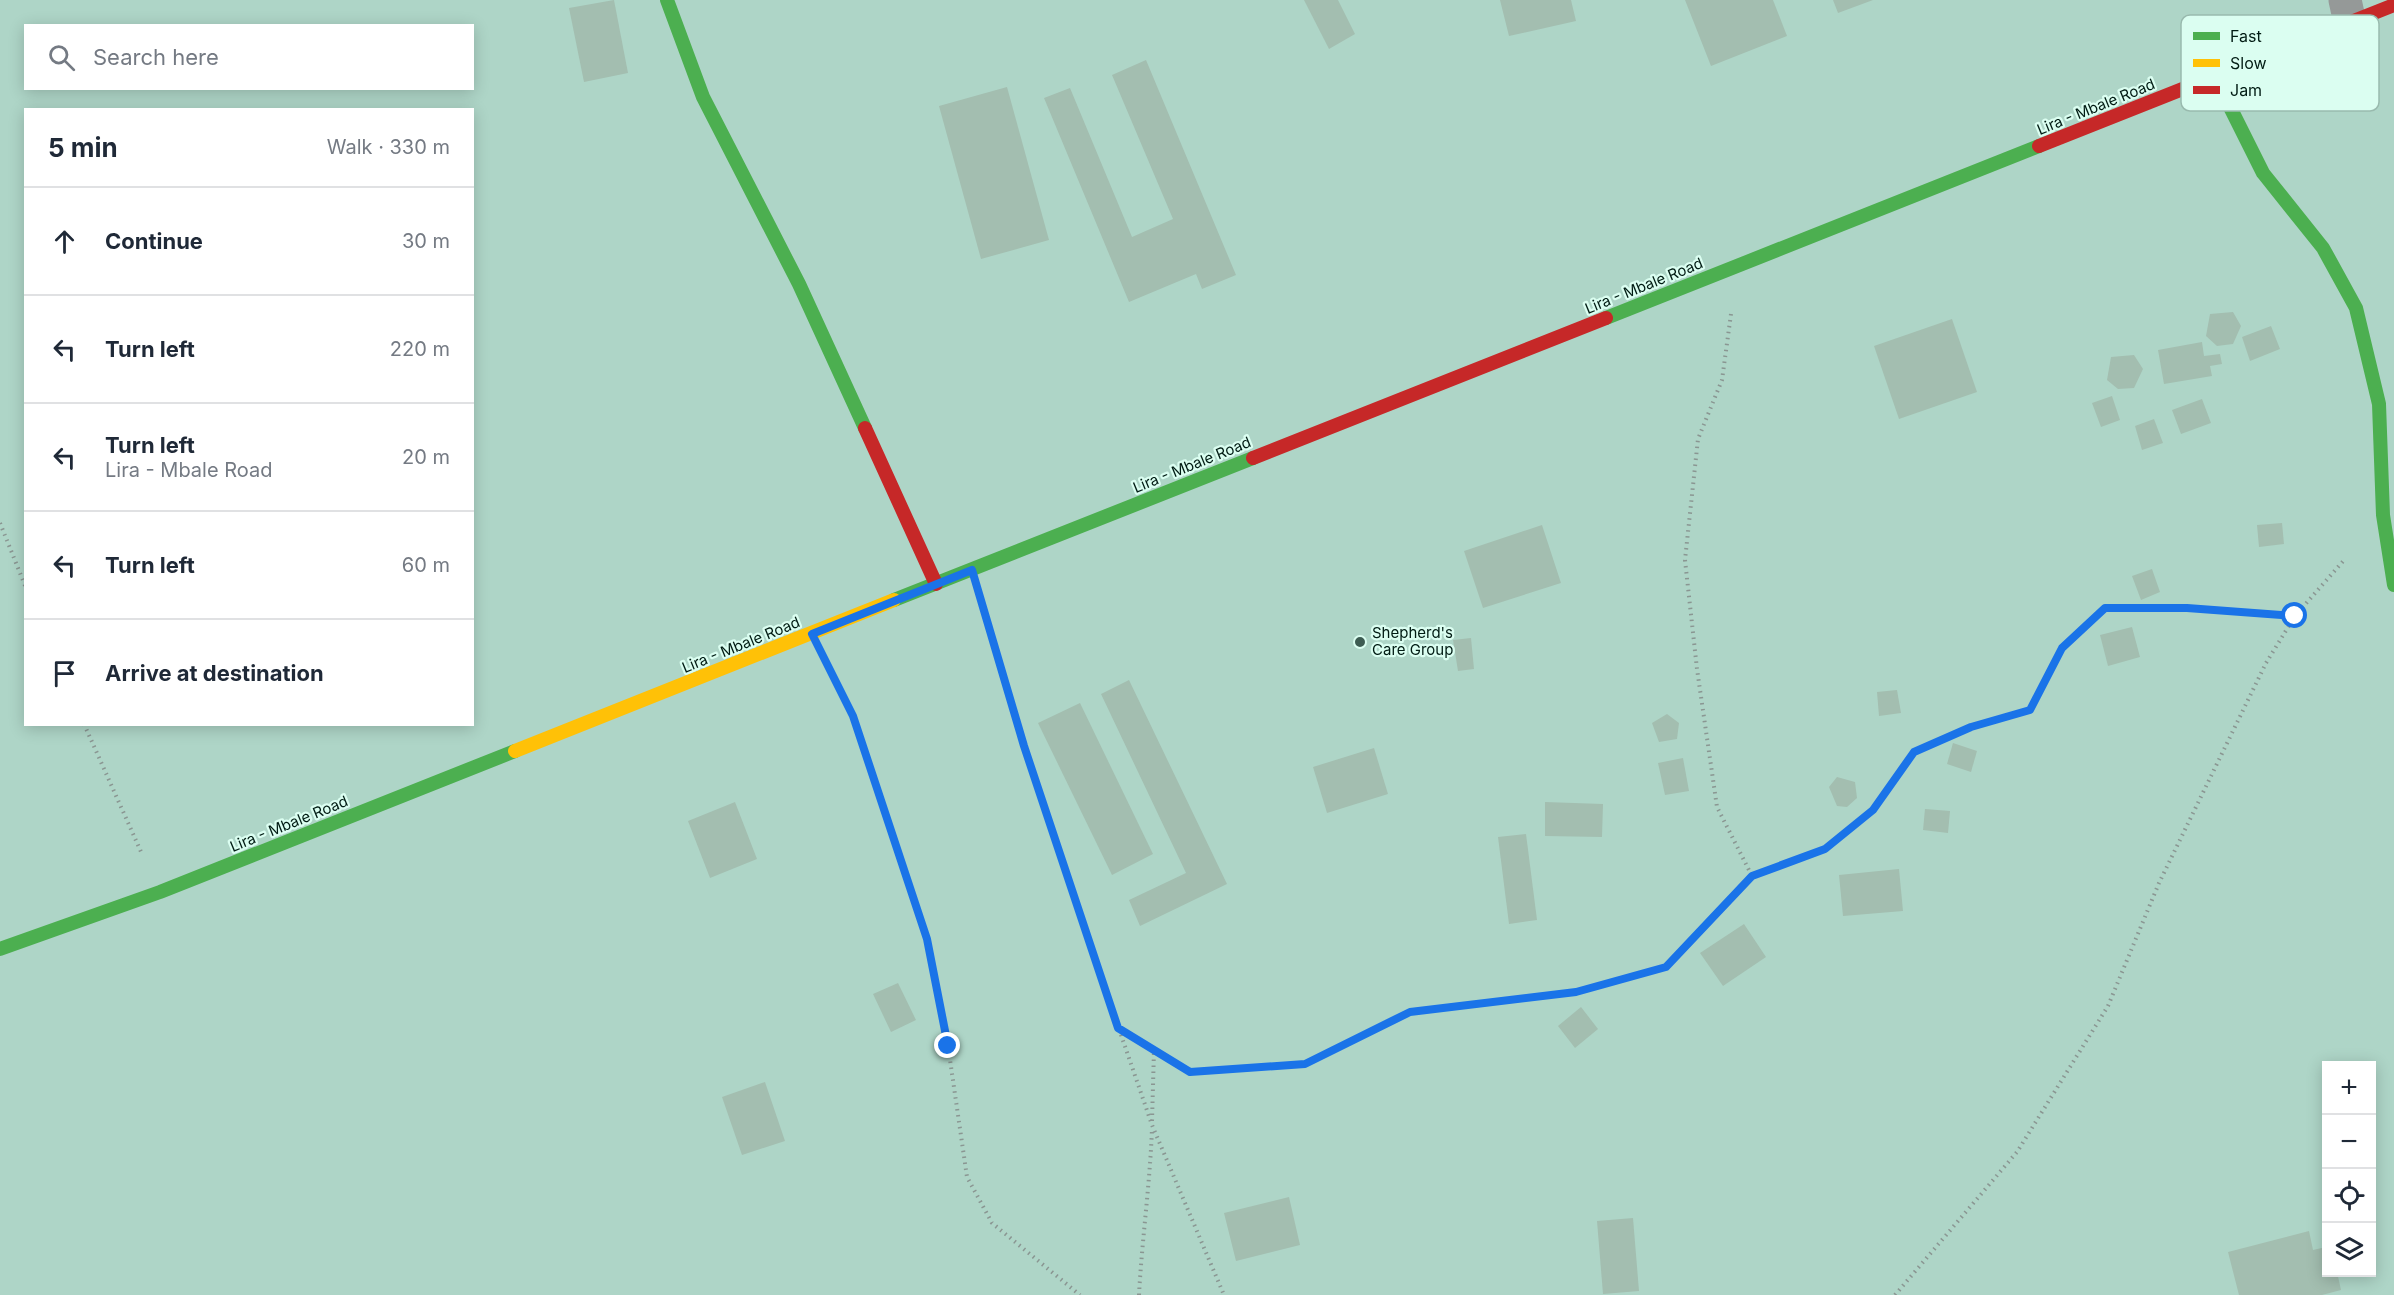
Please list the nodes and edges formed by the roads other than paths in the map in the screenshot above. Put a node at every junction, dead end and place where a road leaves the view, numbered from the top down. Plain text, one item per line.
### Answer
1 (667, 0) edge
2 (2394, 5) edge
3 (2347, 11) edge
4 (2181, 90) edge
5 (2232, 111) edge
6 (936, 584) junction
7 (2394, 585) edge
8 (0, 949) edge

1 - 6 main road
2 - 3 main road, Lira - Mbale Road
4 - 6 main road, Lira - Mbale Road
5 - 7 main road
6 - 8 main road, Lira - Mbale Road

